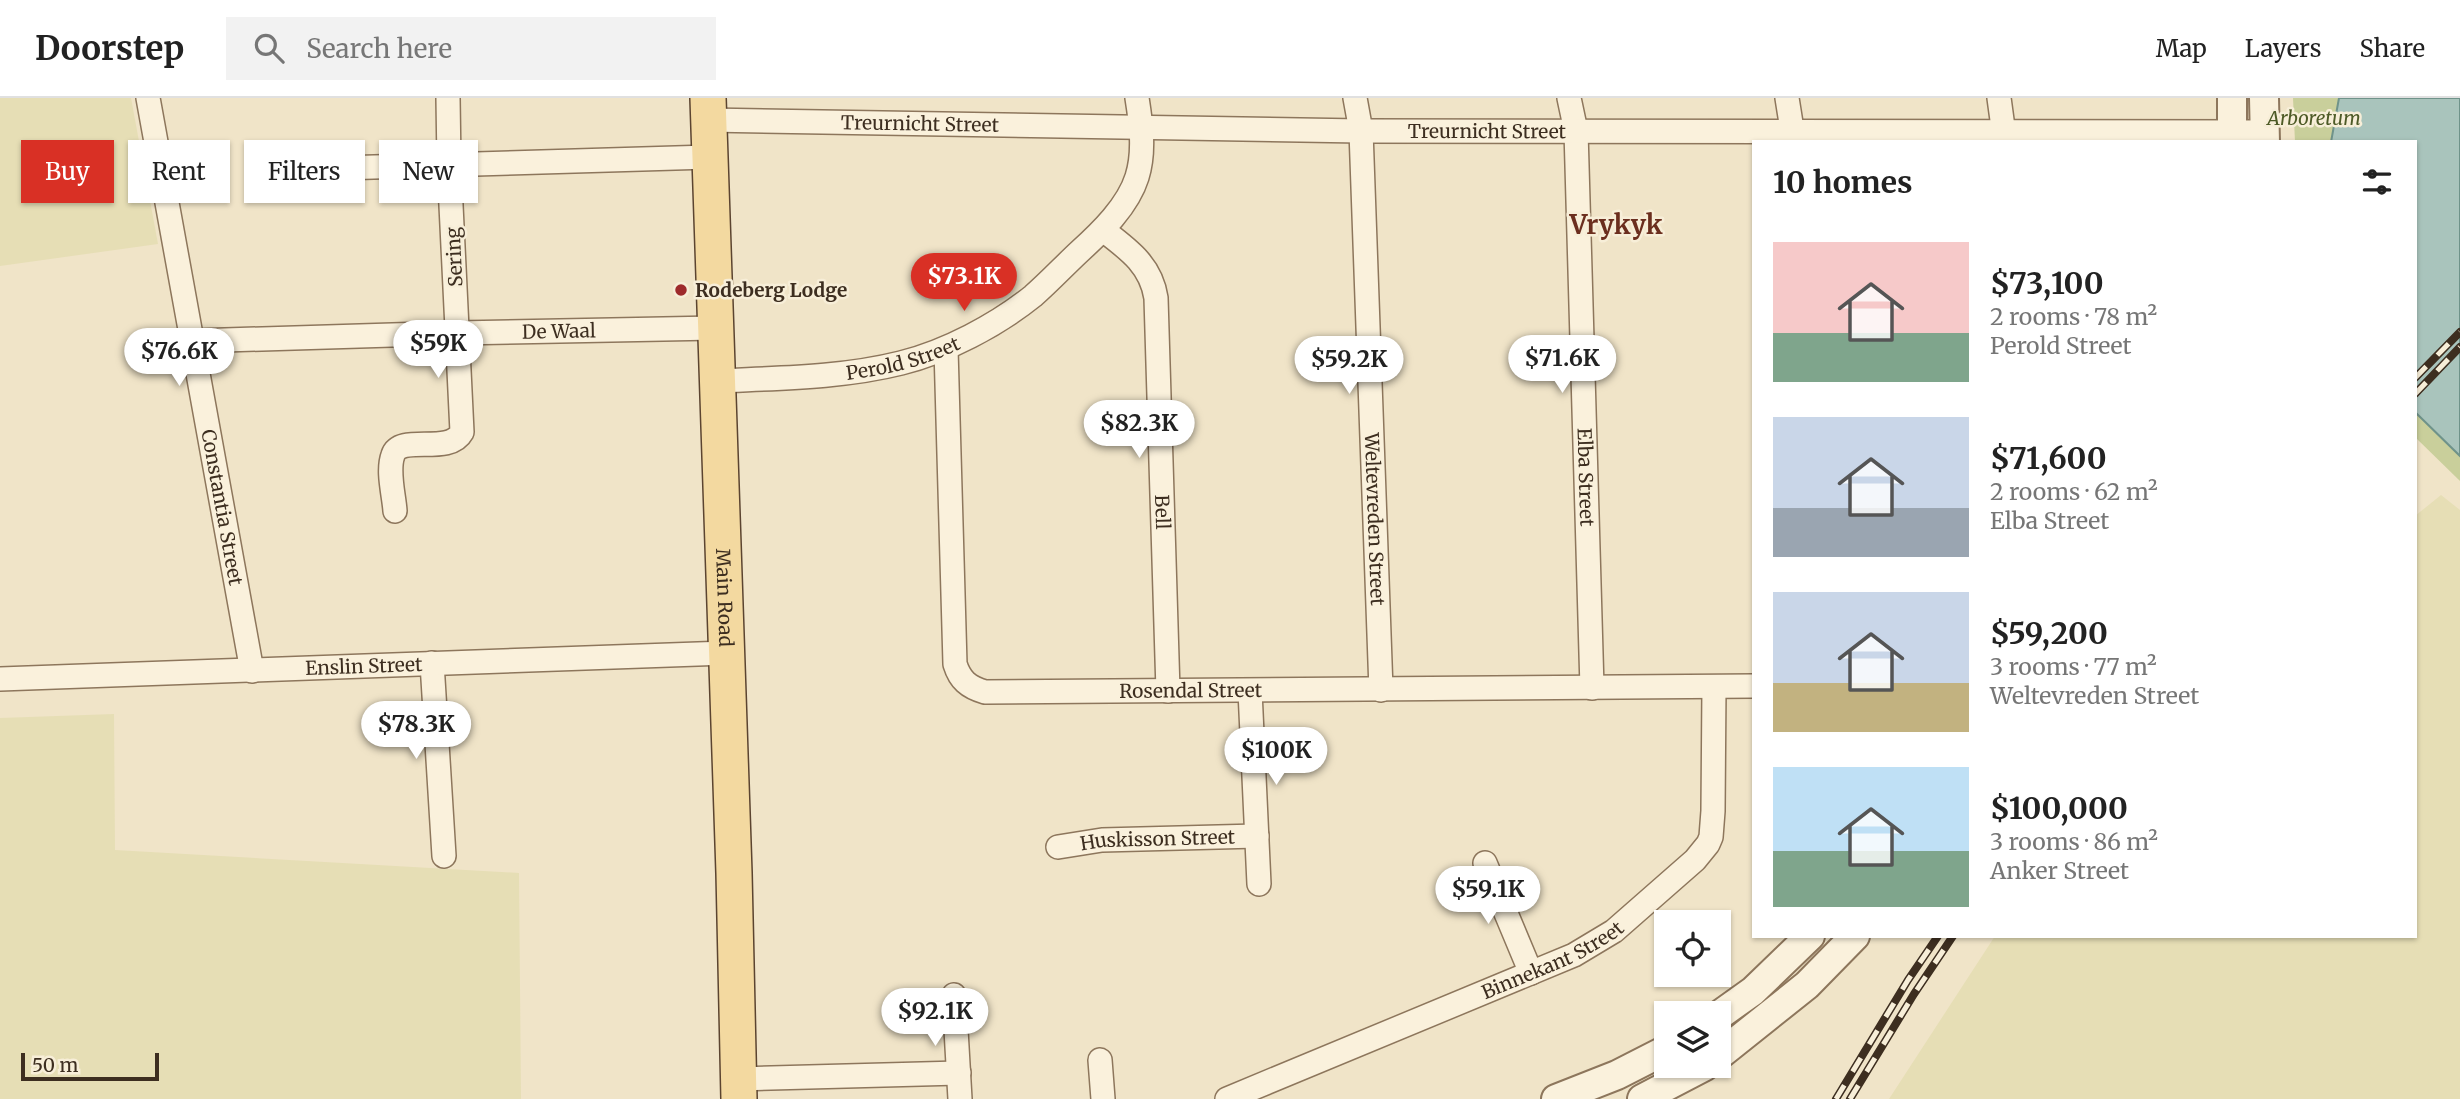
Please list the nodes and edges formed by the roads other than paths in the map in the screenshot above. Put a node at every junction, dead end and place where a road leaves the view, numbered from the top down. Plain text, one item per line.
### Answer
1 (148, 98) edge
2 (448, 98) edge
3 (1136, 98) edge
4 (1355, 98) edge
5 (1569, 98) edge
6 (1787, 98) edge
7 (1998, 98) edge
8 (2232, 98) edge
9 (2264, 98) edge
10 (708, 109) edge
11 (1142, 127) junction
12 (1361, 131) junction
13 (1576, 131) junction
14 (1794, 136) edge
15 (2005, 137) edge
16 (2232, 137) edge
17 (2265, 137) edge
18 (449, 140) edge
19 (709, 157) junction
20 (478, 163) edge
21 (451, 203) edge
22 (1103, 230) junction
23 (715, 328) junction
24 (457, 333) junction
25 (193, 341) junction
26 (946, 349) junction
27 (716, 381) junction
28 (395, 511) dead end
29 (726, 653) junction
30 (432, 663) junction
31 (252, 671) junction
32 (0, 679) edge
33 (1714, 687) junction
34 (1752, 687) edge
35 (1592, 688) junction
36 (1381, 690) junction
37 (1168, 691) junction
38 (1250, 691) junction
39 (1257, 836) junction
40 (1058, 847) dead end
41 (444, 856) dead end
42 (1485, 863) dead end
43 (1259, 884) dead end
44 (1808, 938) edge
45 (1853, 938) edge
46 (1531, 973) junction
47 (954, 995) dead end
48 (1731, 1007) edge
49 (1731, 1046) edge
50 (1654, 1056) edge
51 (1100, 1060) dead end
52 (959, 1073) junction
53 (1682, 1078) edge
54 (738, 1089) edge
55 (960, 1099) edge
56 (1103, 1099) edge
57 (1227, 1099) edge
58 (1556, 1099) edge
59 (1642, 1099) edge

1 - 25 street, Constantia Street
2 - 18 street, Sering
3 - 11 street, Perold Street
4 - 12 street, Weltevreden Street
5 - 13 street, Elba Street
6 - 14 street
7 - 15 street
8 - 16 street
9 - 17 street
10 - 11 street, Treurnicht Street
10 - 19 main road, Main Road
11 - 12 street, Treurnicht Street
11 - 22 street, Perold Street
12 - 13 street, Treurnicht Street
12 - 36 street, Weltevreden Street
13 - 14 street, Treurnicht Street
13 - 35 street, Elba Street
14 - 15 street, Treurnicht Street
15 - 16 street, Treurnicht Street
16 - 17 street, Treurnicht Street
19 - 20 street
19 - 23 main road, Main Road
21 - 24 street, Sering
22 - 26 street, Perold Street
22 - 37 street, Bell
23 - 24 street, De Waal
23 - 27 main road, Main Road
24 - 25 street, De Waal
24 - 28 street, Sering
25 - 31 street, Constantia Street
26 - 27 street, Perold Street
26 - 37 street, Rosendal Street
27 - 29 main road, Main Road
29 - 30 street, Enslin Street
29 - 54 main road, Main Road
30 - 31 street, Enslin Street
30 - 41 street
31 - 32 street, Enslin Street
33 - 34 street, Rosendal Street
33 - 35 street, Rosendal Street
33 - 46 street, Binnekant Street
35 - 36 street, Rosendal Street
36 - 38 street, Rosendal Street
37 - 38 street, Rosendal Street
38 - 39 street
39 - 40 street, Huskisson Street
39 - 43 street
42 - 46 street
44 - 48 street
45 - 49 street
46 - 57 street, Binnekant Street
47 - 52 street
50 - 58 street
51 - 56 street
52 - 54 street
52 - 55 street
53 - 59 street

